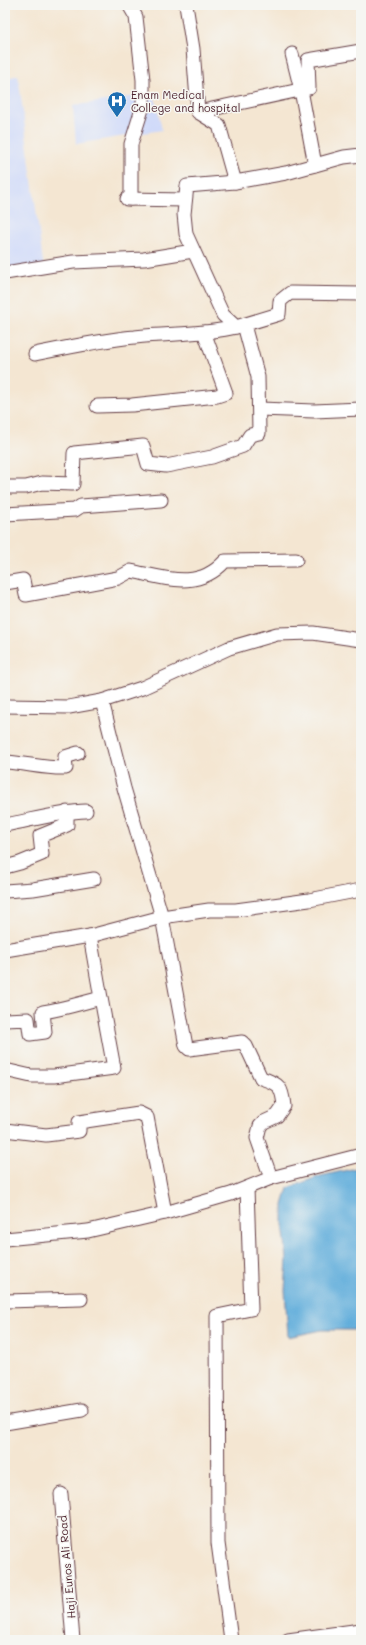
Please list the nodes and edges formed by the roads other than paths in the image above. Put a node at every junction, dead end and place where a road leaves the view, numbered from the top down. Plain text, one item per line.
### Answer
1 (129, 5) edge
2 (186, 5) edge
3 (361, 51) edge
4 (292, 54) dead end
5 (301, 90) junction
6 (198, 112) junction
7 (361, 155) edge
8 (315, 164) dead end
9 (235, 182) junction
10 (185, 200) junction
11 (193, 251) junction
12 (5, 273) edge
13 (361, 294) edge
14 (240, 326) junction
15 (204, 332) junction
16 (35, 354) dead end
17 (97, 406) dead end
18 (260, 409) junction
19 (361, 409) edge
20 (5, 487) edge
21 (162, 500) dead end
22 (5, 514) edge
23 (296, 560) dead end
24 (5, 583) edge
25 (361, 640) edge
26 (102, 700) junction
27 (5, 706) edge
28 (78, 753) dead end
29 (5, 762) edge
30 (86, 811) dead end
31 (67, 812) junction
32 (5, 825) edge
33 (5, 866) edge
34 (94, 879) dead end
35 (361, 890) edge
36 (5, 891) edge
37 (162, 916) junction
38 (90, 936) junction
39 (5, 950) edge
40 (101, 998) junction
41 (5, 1020) edge
42 (5, 1070) edge
43 (5, 1130) edge
44 (361, 1155) edge
45 (270, 1178) junction
46 (247, 1188) junction
47 (165, 1214) junction
48 (5, 1239) edge
49 (81, 1299) dead end
50 (5, 1301) edge
51 (82, 1410) dead end
52 (5, 1423) edge
53 (61, 1494) dead end
54 (361, 1630) edge
55 (73, 1640) edge
56 (231, 1640) edge
57 (295, 1640) edge

1 - 10 street
2 - 6 street
3 - 5 street
4 - 5 street
5 - 6 street
5 - 8 street
6 - 9 street
7 - 9 street
9 - 10 street
10 - 11 street
11 - 12 street
11 - 14 street
13 - 14 street
14 - 15 street
14 - 18 street
15 - 16 street
15 - 17 street
18 - 19 street
18 - 20 street
21 - 22 street
23 - 24 street
25 - 26 street
26 - 27 street
26 - 37 street
28 - 29 street
30 - 31 street
31 - 32 street
31 - 33 street
34 - 36 street
35 - 37 street
37 - 38 street
37 - 45 street
38 - 39 street
38 - 40 street
40 - 41 street
40 - 42 street
43 - 47 street
44 - 45 street
45 - 46 street
46 - 47 street
46 - 56 street
47 - 48 street
49 - 50 street
51 - 52 street
53 - 55 street, Haji Eunos Ali Road
54 - 57 street

